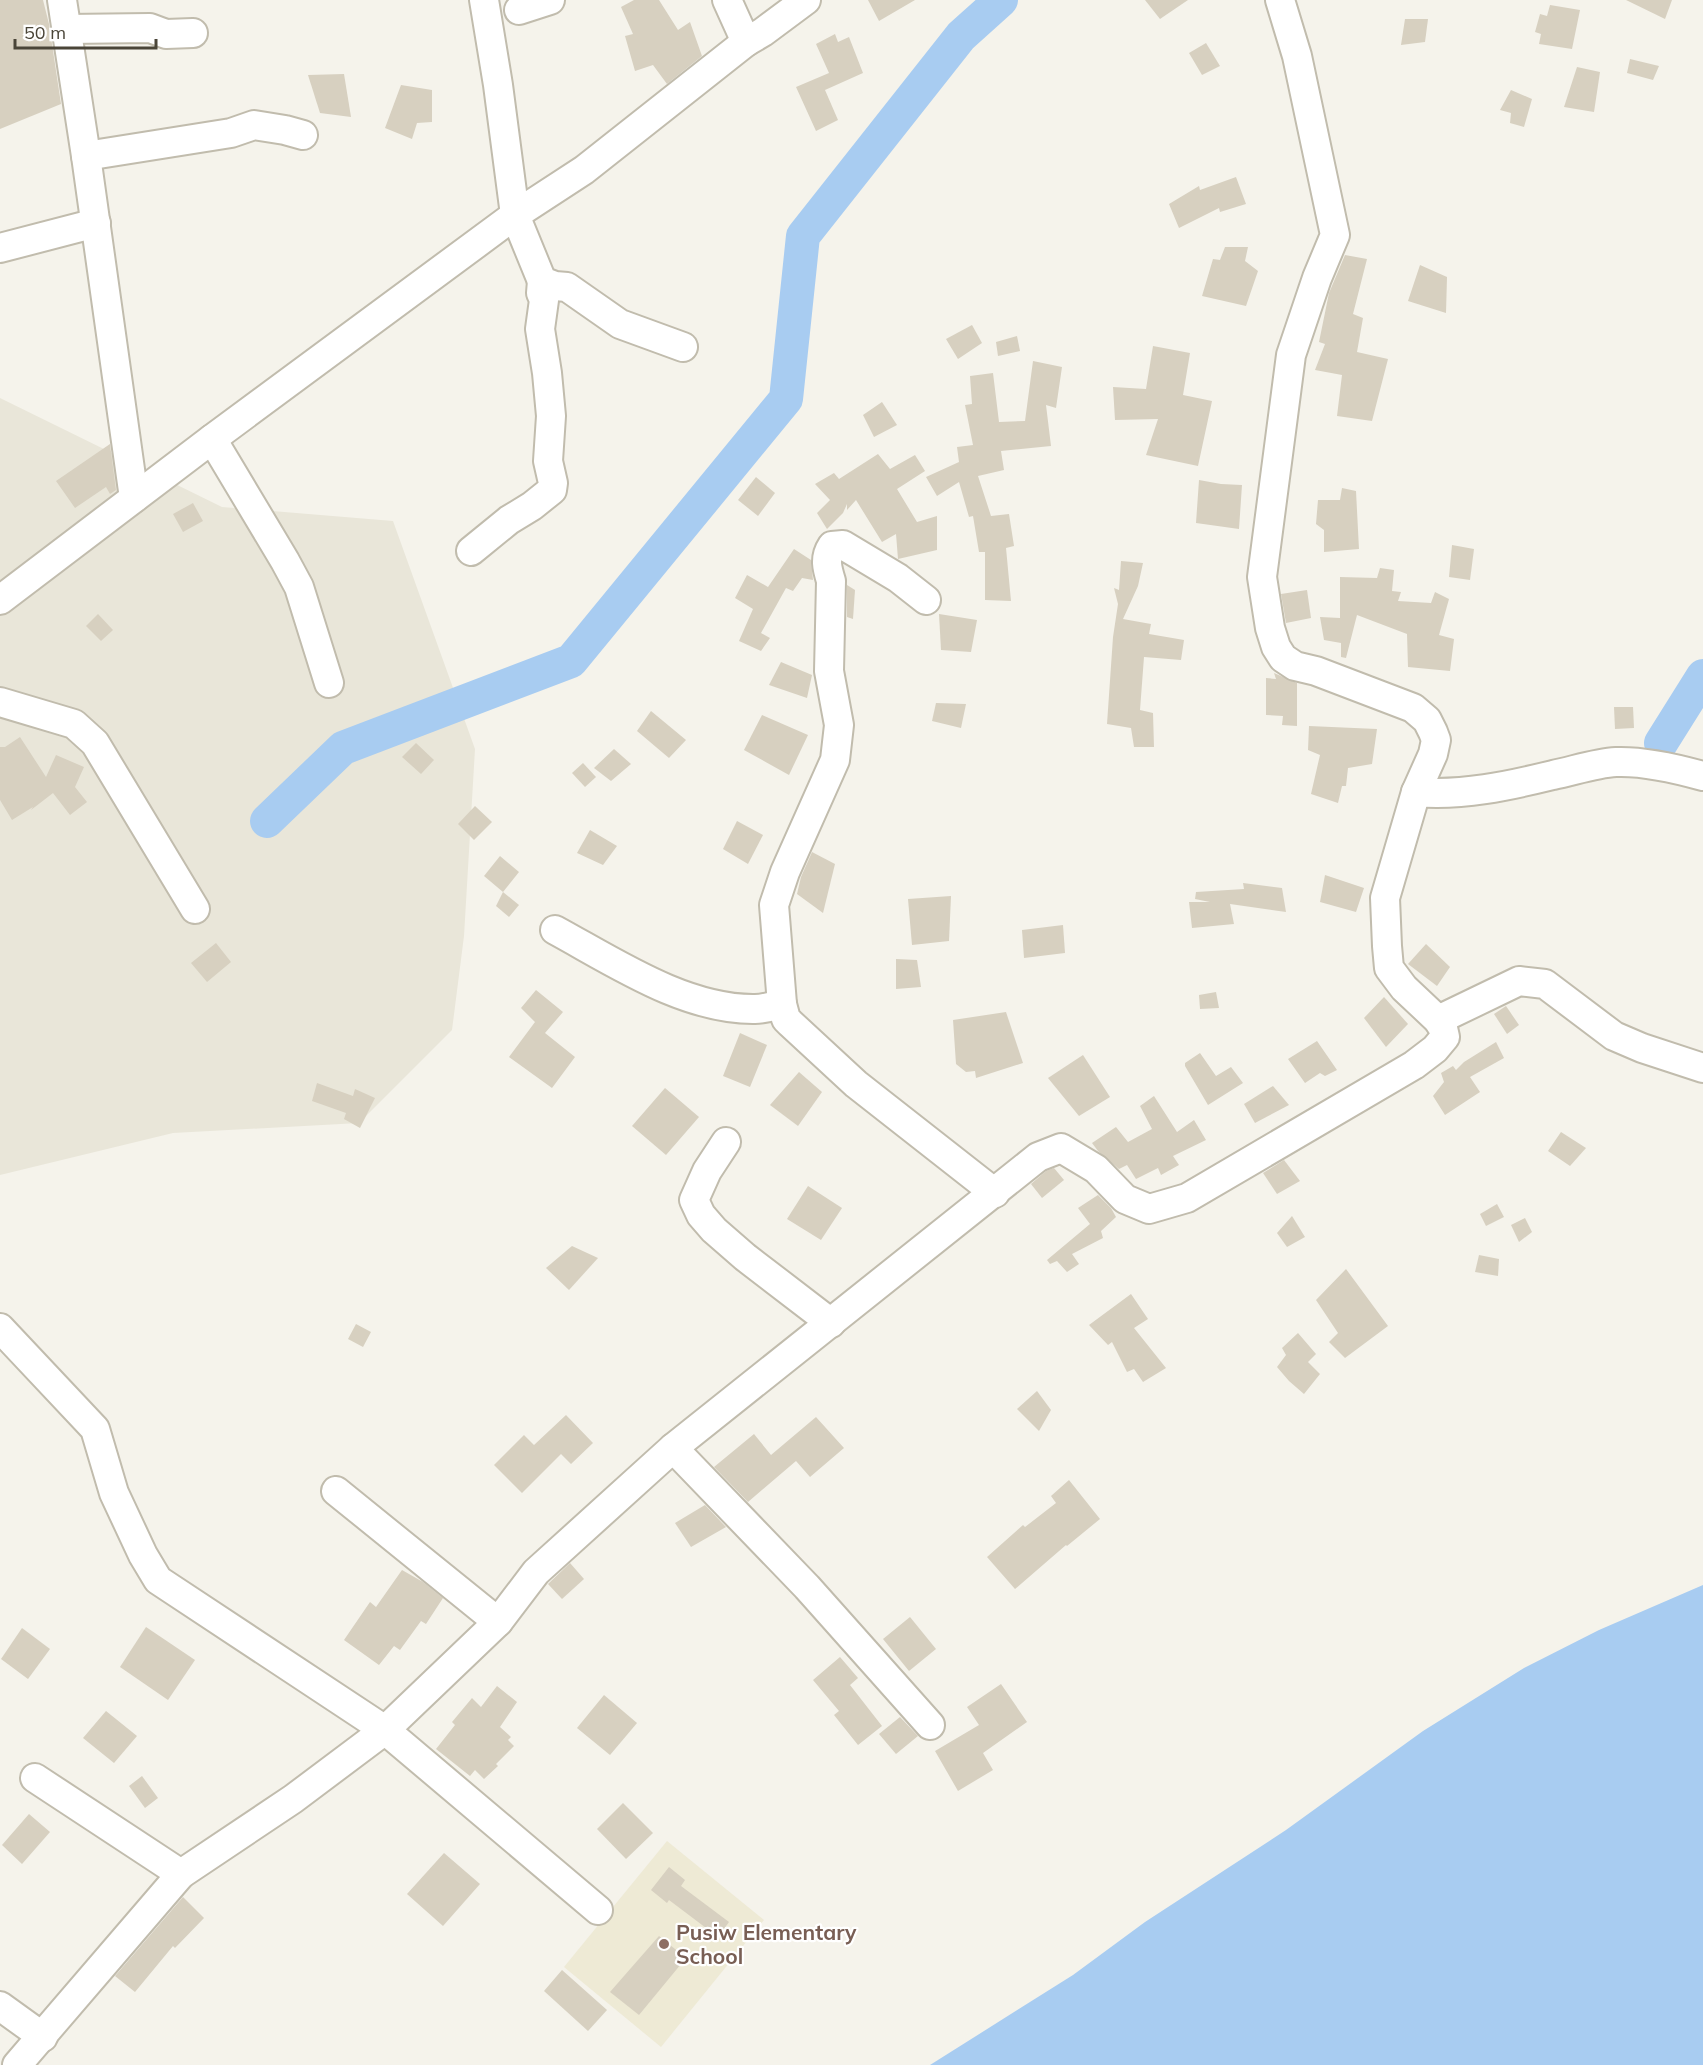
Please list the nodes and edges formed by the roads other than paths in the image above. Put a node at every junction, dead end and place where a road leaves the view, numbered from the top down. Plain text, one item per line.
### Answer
1 (62, 0) edge
2 (484, 0) edge
3 (550, 0) edge
4 (726, 0) edge
5 (744, 0) edge
6 (806, 0) edge
7 (1280, 0) edge
8 (519, 10) dead end
9 (67, 29) junction
10 (194, 33) dead end
11 (755, 37) junction
12 (303, 135) dead end
13 (86, 156) junction
14 (515, 215) junction
15 (96, 224) junction
16 (0, 248) edge
17 (542, 281) junction
18 (683, 347) dead end
19 (212, 439) junction
20 (134, 498) junction
21 (471, 551) dead end
22 (0, 600) edge
23 (926, 600) dead end
24 (329, 684) dead end
25 (0, 702) edge
26 (1703, 776) edge
27 (1416, 792) junction
28 (195, 909) dead end
29 (555, 930) dead end
30 (782, 1004) junction
31 (1438, 1020) junction
32 (1703, 1068) edge
33 (726, 1142) dead end
34 (994, 1193) junction
35 (831, 1323) junction
36 (0, 1328) edge
37 (673, 1448) junction
38 (336, 1491) dead end
39 (498, 1622) junction
40 (930, 1725) dead end
41 (385, 1730) junction
42 (35, 1778) dead end
43 (181, 1874) junction
44 (597, 1910) dead end
45 (0, 2006) edge
46 (43, 2037) junction
47 (17, 2065) edge

1 - 9 street
2 - 14 street
3 - 8 street
4 - 11 street
5 - 11 street
6 - 11 street
7 - 27 street
9 - 10 street
9 - 13 street
11 - 14 street
12 - 13 street
13 - 15 street
14 - 17 street
14 - 19 street
15 - 16 street
15 - 20 street
17 - 18 street
17 - 21 street
19 - 20 street
19 - 24 street
20 - 22 street
23 - 30 street
25 - 28 street
26 - 27 street
27 - 31 street
29 - 30 street
30 - 34 street
31 - 32 street
31 - 34 street
33 - 35 street
34 - 35 street
35 - 37 street
36 - 41 street
37 - 39 street
37 - 40 street
38 - 39 street
39 - 41 street
41 - 43 street
41 - 44 street
42 - 43 street
43 - 46 street
45 - 46 street
46 - 47 street

